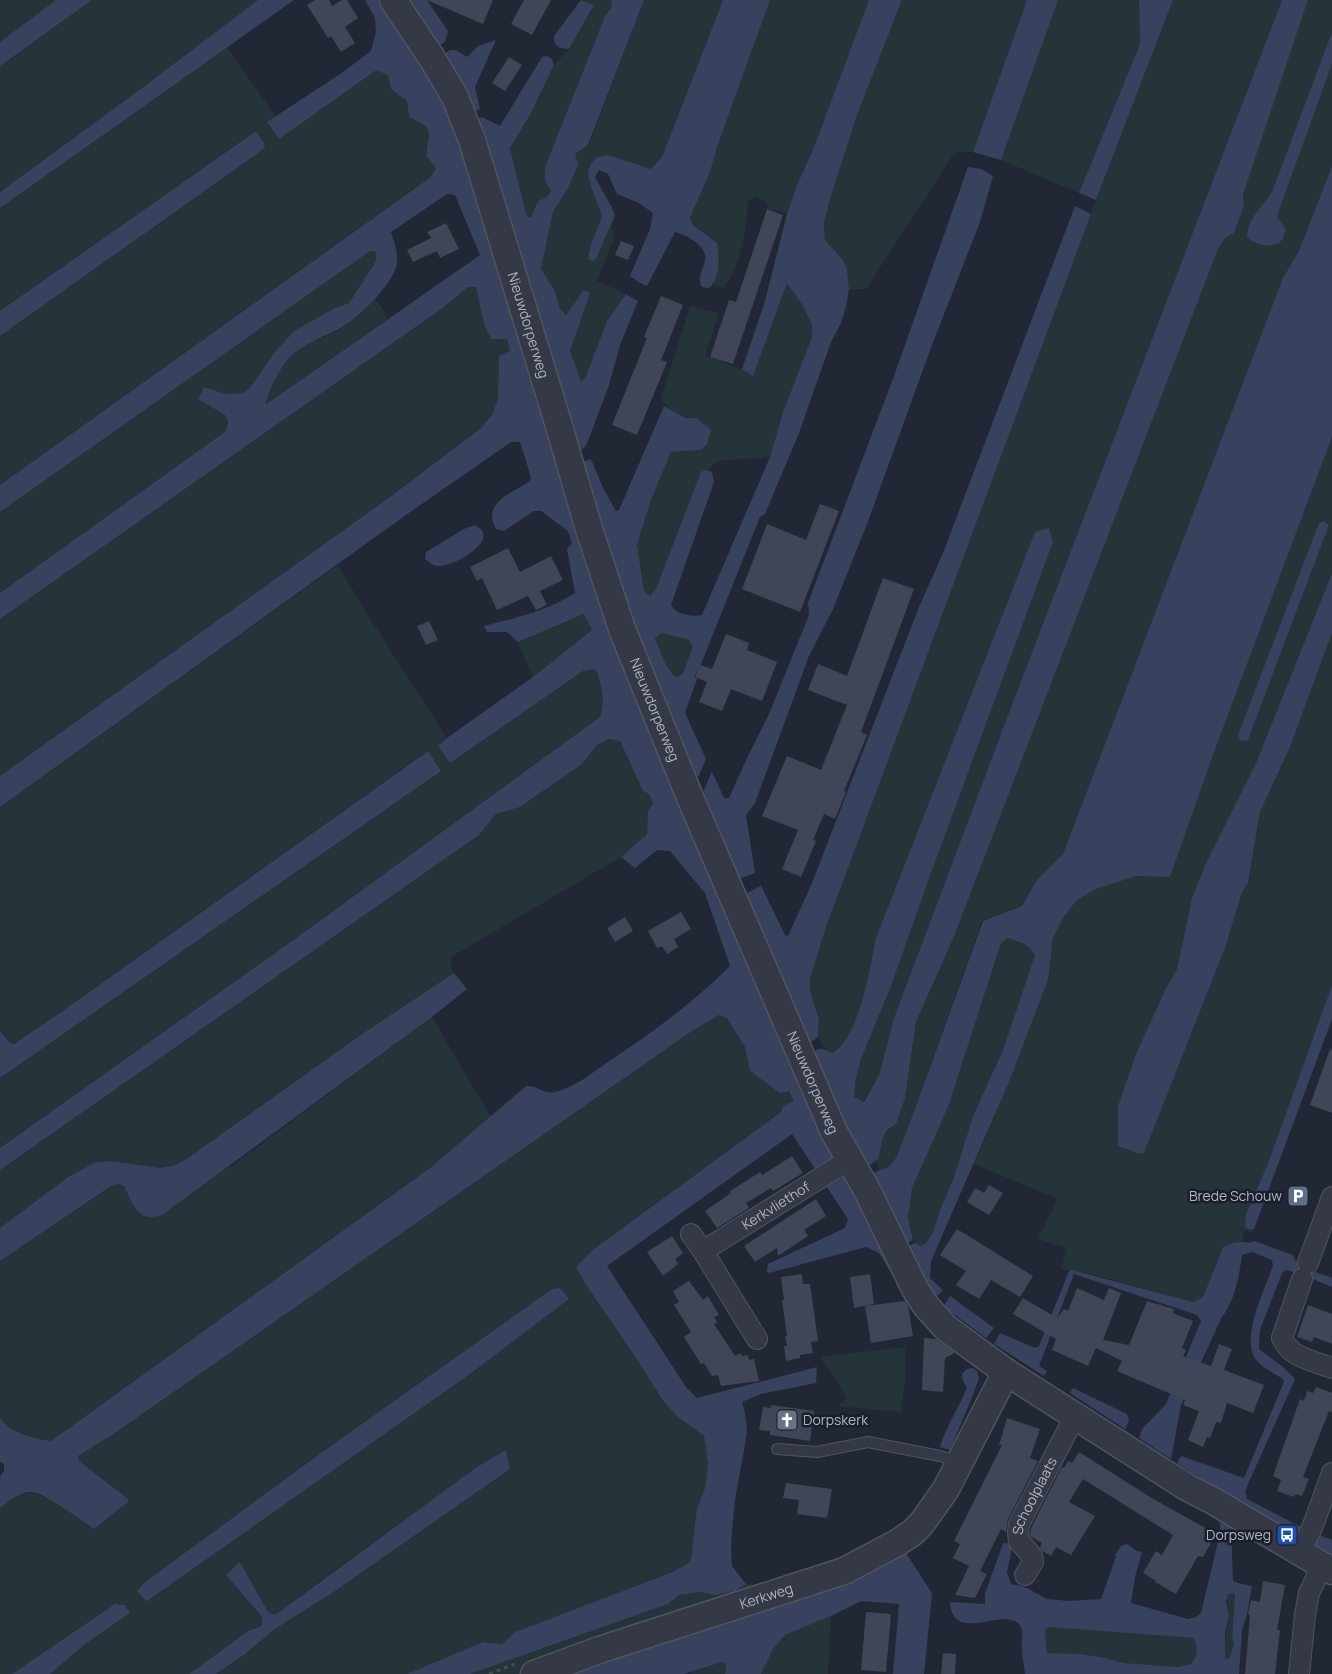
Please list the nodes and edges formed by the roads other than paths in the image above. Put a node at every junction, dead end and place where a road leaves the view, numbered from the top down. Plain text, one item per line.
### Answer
1 (394, 0) edge
2 (850, 1160) junction
3 (1332, 1197) edge
4 (691, 1234) dead end
5 (703, 1252) junction
6 (757, 1339) dead end
7 (1332, 1368) edge
8 (1006, 1372) junction
9 (1076, 1416) junction
10 (777, 1449) dead end
11 (960, 1462) junction
12 (1332, 1473) edge
13 (1306, 1541) junction
14 (1327, 1568) edge
15 (1025, 1575) dead end
16 (534, 1674) edge
17 (1299, 1674) edge

1 - 2 street, Nieuwdorperweg
2 - 5 street, Kerkvliethof
2 - 8 street, Nieuwdorperweg
3 - 7 street
4 - 5 street
5 - 6 street
8 - 9 street
8 - 11 street, Kerkweg
9 - 13 street
9 - 15 street, Schoolplaats
10 - 11 lane
11 - 16 street, Kerkweg
12 - 13 street
13 - 14 street
14 - 17 street

